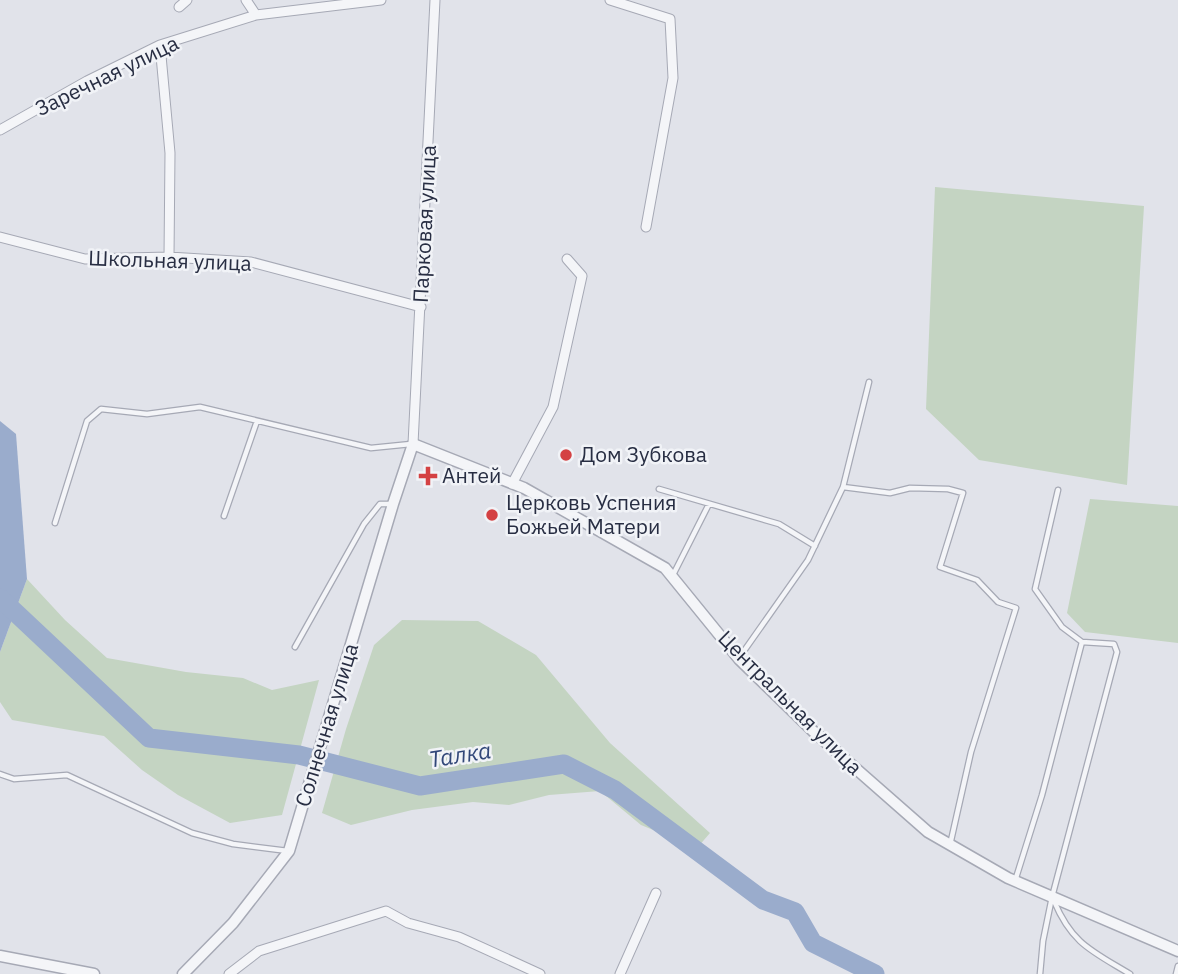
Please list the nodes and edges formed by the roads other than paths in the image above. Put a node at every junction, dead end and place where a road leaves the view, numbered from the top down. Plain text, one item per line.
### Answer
1 (187, 0) edge
2 (246, 0) edge
3 (381, 0) edge
4 (423, 0) edge
5 (610, 0) edge
6 (436, 2) edge
7 (179, 7) dead end
8 (256, 15) junction
9 (160, 45) junction
10 (0, 130) edge
11 (646, 227) dead end
12 (0, 237) edge
13 (169, 257) junction
14 (567, 259) dead end
15 (421, 307) junction
16 (869, 382) dead end
17 (257, 421) junction
18 (413, 444) junction
19 (512, 484) junction
20 (844, 487) junction
21 (659, 489) dead end
22 (1058, 490) dead end
23 (393, 504) junction
24 (709, 504) junction
25 (224, 516) dead end
26 (55, 523) dead end
27 (815, 546) junction
28 (672, 577) junction
29 (1082, 642) junction
30 (295, 647) dead end
31 (739, 659) junction
32 (0, 774) edge
33 (950, 846) junction
34 (289, 851) junction
35 (1016, 881) junction
36 (656, 893) dead end
37 (1052, 897) junction
38 (1178, 950) edge
39 (0, 956) edge
40 (1178, 966) edge
41 (94, 974) edge
42 (183, 974) edge
43 (229, 974) edge
44 (540, 974) edge
45 (620, 974) edge
46 (1041, 974) edge
47 (1130, 974) edge
48 (1176, 974) edge

1 - 7 street
2 - 8 street
3 - 8 street, Заречная улица
4 - 6 street
5 - 11 street
6 - 15 street, Парковая улица
8 - 9 street, Заречная улица
9 - 10 street, Заречная улица
9 - 13 street
12 - 13 street, Школьная улица
13 - 15 street, Школьная улица
14 - 19 street
15 - 18 street, Парковая улица
16 - 20 lane
17 - 18 lane
17 - 25 lane
17 - 26 lane
18 - 19 street, Центральная улица
18 - 23 street, Солнечная улица
19 - 28 street, Центральная улица
20 - 27 lane
20 - 33 lane
21 - 24 lane
22 - 29 lane
23 - 30 lane
23 - 34 street, Солнечная улица
24 - 27 lane
24 - 28 lane
27 - 31 lane
28 - 31 street, Центральная улица
29 - 35 lane
29 - 37 lane
31 - 33 street, Центральная улица
32 - 34 lane
33 - 35 street, Центральная улица
34 - 42 street, Солнечная улица
35 - 37 street, Центральная улица
36 - 45 street
37 - 38 street, Центральная улица
37 - 46 lane
37 - 47 lane
39 - 41 street
40 - 48 lane
43 - 44 street

